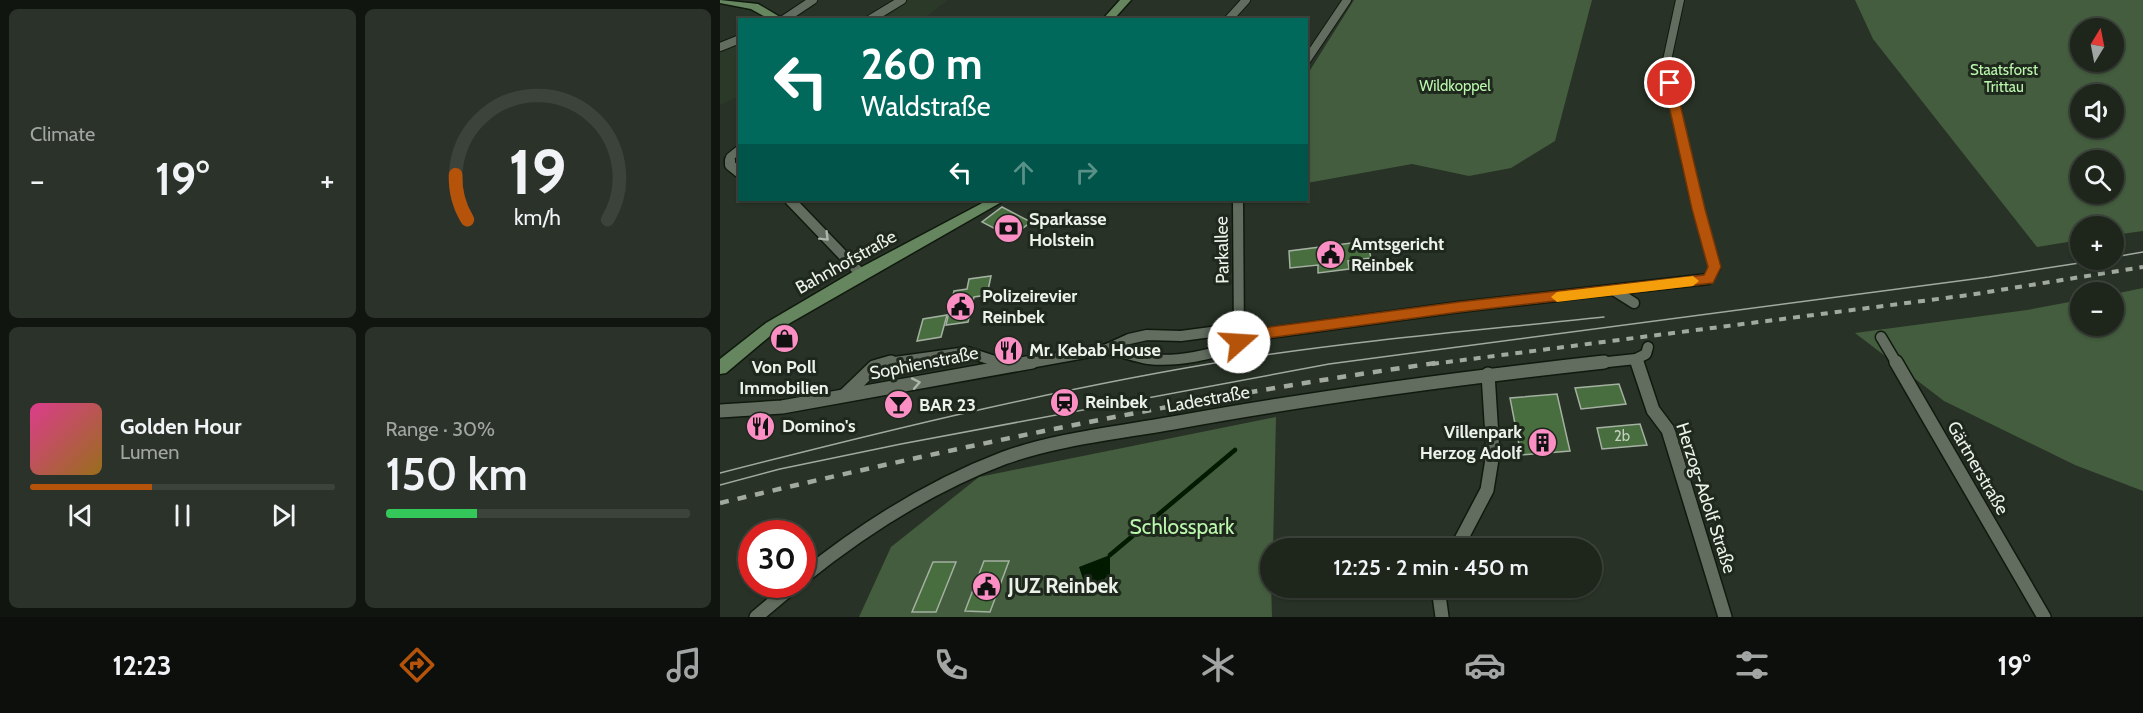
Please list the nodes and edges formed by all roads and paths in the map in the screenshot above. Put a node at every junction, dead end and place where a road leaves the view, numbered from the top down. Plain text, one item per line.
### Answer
1 (720, 0) edge
2 (813, 0) edge
3 (902, 0) edge
4 (1126, 0) edge
5 (1246, 0) edge
6 (1347, 0) edge
7 (1680, 0) edge
8 (1109, 17) edge
9 (777, 18) edge
10 (784, 18) edge
11 (872, 18) edge
12 (1230, 18) edge
13 (738, 40) edge
14 (720, 47) edge
15 (1308, 58) edge
16 (738, 151) edge
17 (738, 171) edge
18 (791, 201) edge
19 (996, 201) edge
20 (1238, 201) edge
21 (861, 274) junction
22 (1615, 291) junction
23 (1634, 303) dead end
24 (1240, 336) junction
25 (1881, 337) dead end
26 (1648, 347) dead end
27 (1107, 349) junction
28 (1636, 359) junction
29 (1016, 364) junction
30 (720, 368) edge
31 (1488, 374) junction
32 (838, 398) junction
33 (720, 411) edge
34 (1462, 538) edge
35 (816, 567) edge
36 (779, 598) edge
37 (1439, 598) edge
38 (756, 617) edge
39 (1442, 617) edge
40 (1725, 617) edge
41 (2044, 617) edge

1 - 9 main road
2 - 10 street
3 - 11 street
4 - 8 main road
5 - 12 street
6 - 15 street
7 - 22 street, Sophienstraße
13 - 14 street
16 - 17 street
18 -> 21 street
19 - 21 main road, Bahnhofstraße
20 - 24 street, Parkallee
21 - 30 main road, Bahnhofstraße
22 - 23 street
22 - 24 street, Sophienstraße
24 - 27 street, Sophienstraße
24 - 27 street, Sophienstraße
25 - 41 street, Gärtnerstraße
26 - 28 street
27 - 29 street, Sophienstraße
28 - 31 street, Ladestraße
28 - 40 street, Herzog-Adolf Straße
32 -> 29 street, Sophienstraße
29 - 32 street, Sophienstraße
31 - 34 street
31 - 35 street, Ladestraße
32 - 33 street, Sophienstraße
36 - 38 street
37 - 39 street

